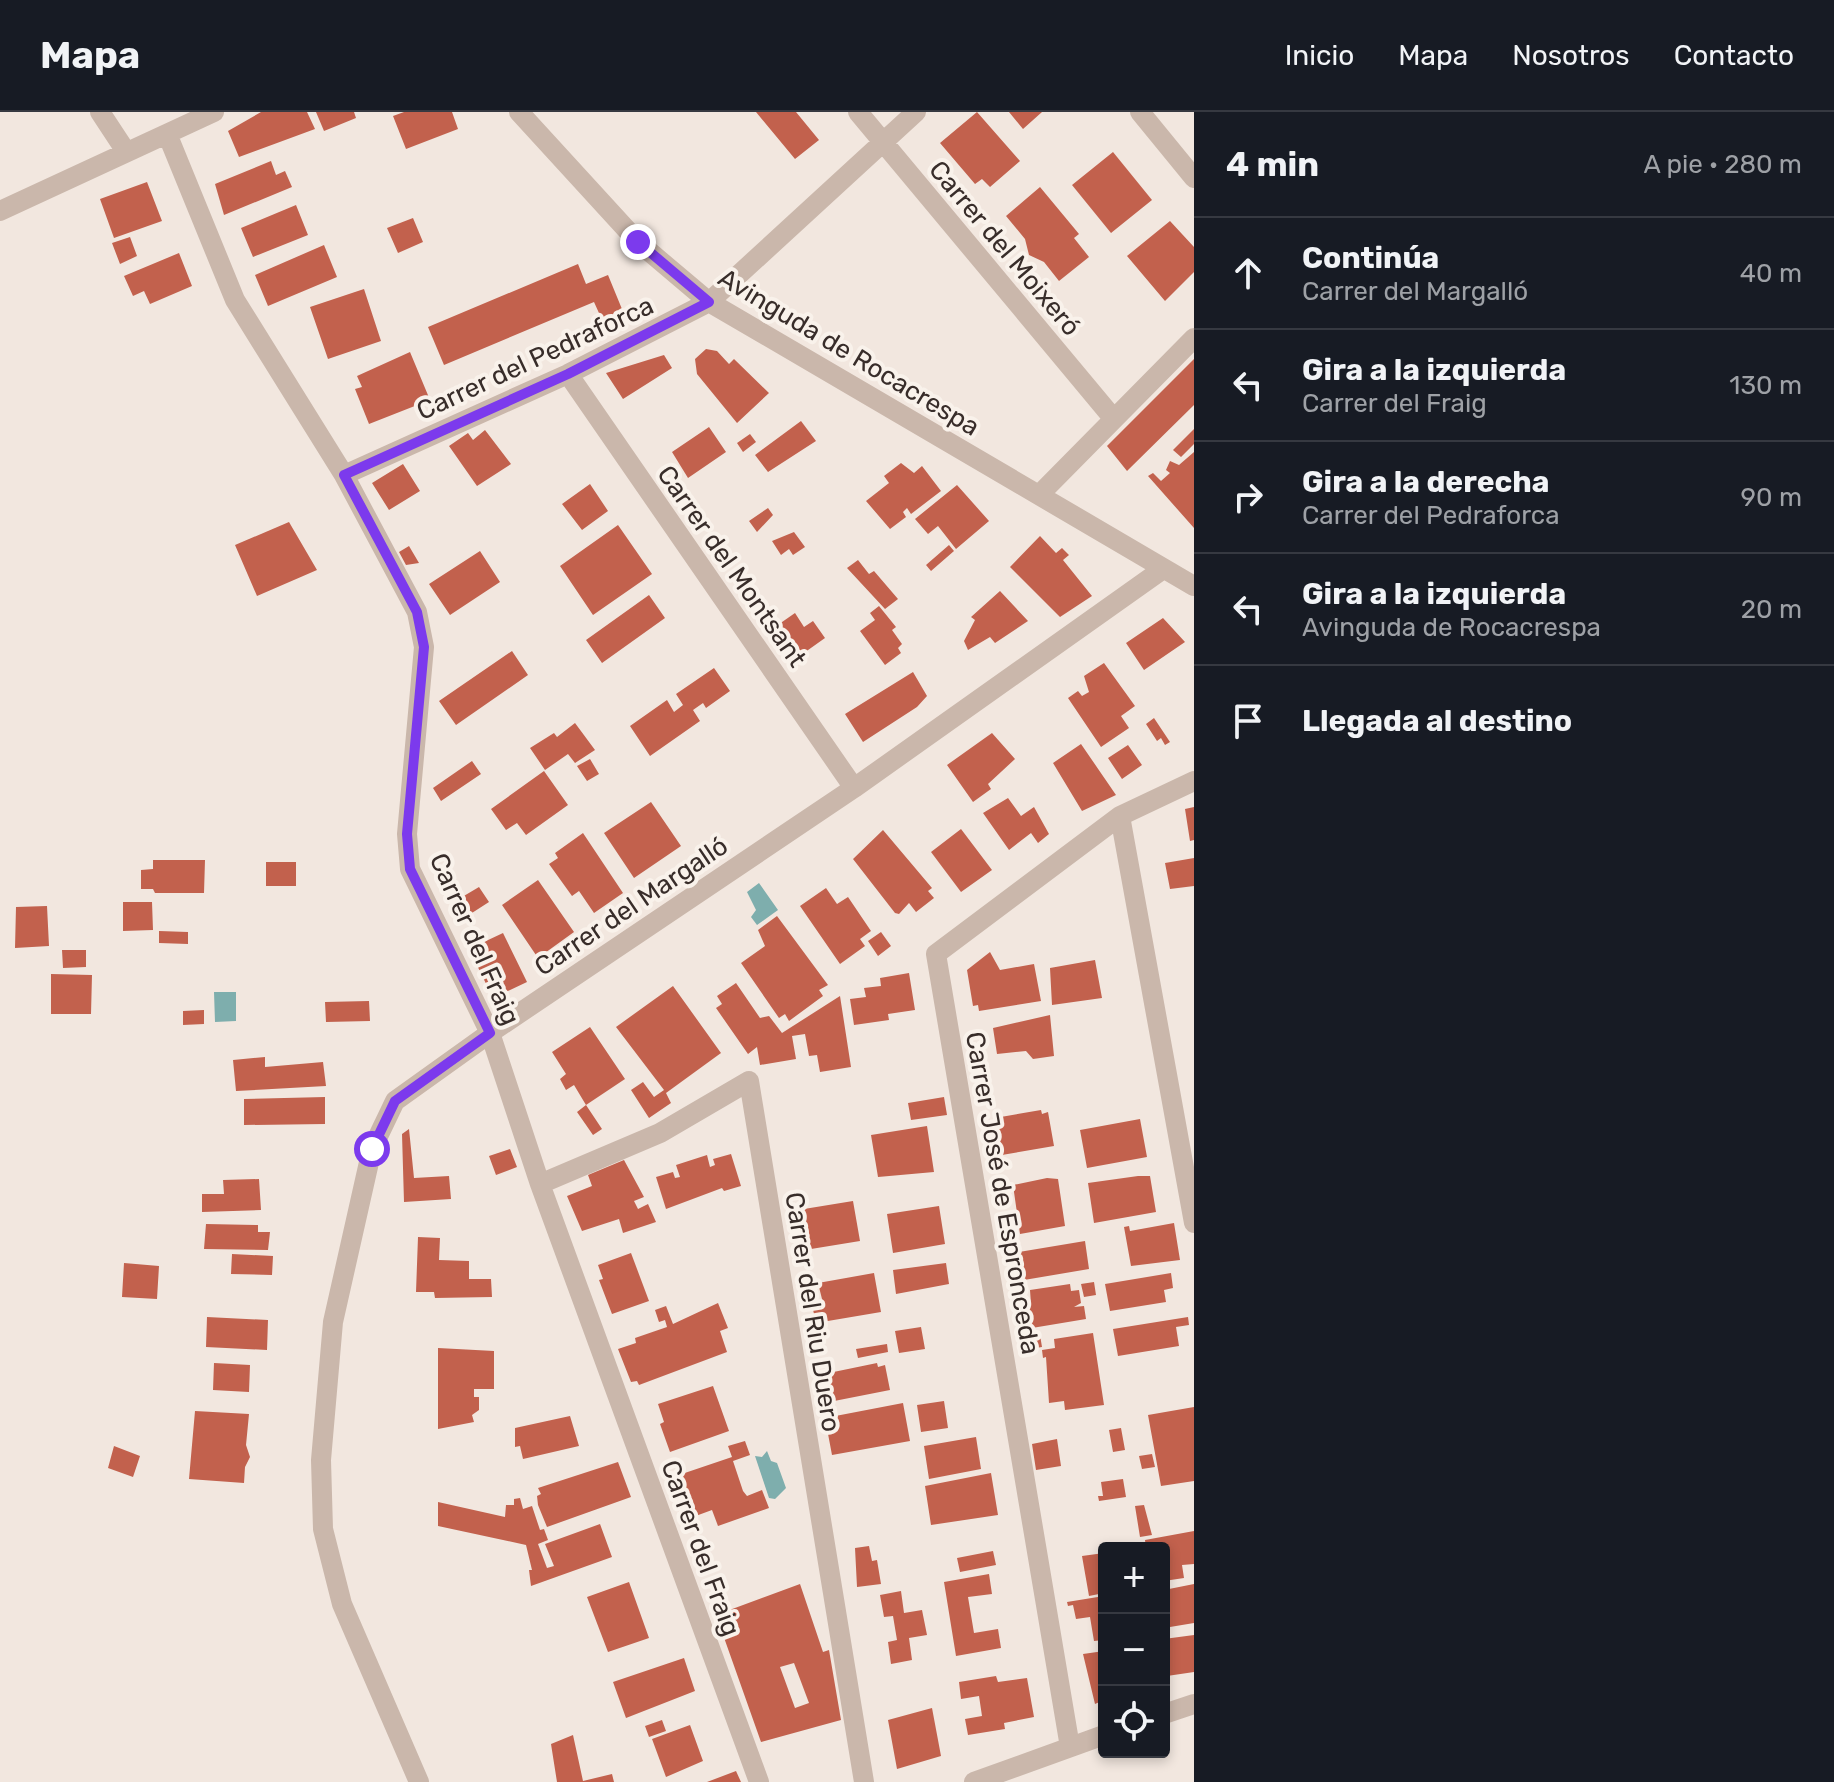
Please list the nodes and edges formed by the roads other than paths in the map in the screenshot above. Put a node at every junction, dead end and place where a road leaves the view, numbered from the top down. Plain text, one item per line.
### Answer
1 (100, 112) edge
2 (214, 112) edge
3 (519, 112) edge
4 (858, 112) edge
5 (916, 112) edge
6 (1140, 112) edge
7 (168, 136) junction
8 (884, 143) junction
9 (125, 150) junction
10 (1194, 178) edge
11 (0, 211) edge
12 (709, 302) junction
13 (1194, 338) edge
14 (568, 374) junction
15 (1113, 418) junction
16 (344, 475) junction
17 (1039, 495) junction
18 (1163, 569) junction
19 (1194, 586) edge
20 (1194, 781) edge
21 (854, 788) junction
22 (1120, 816) junction
23 (490, 1033) junction
24 (540, 1184) junction
25 (1194, 1223) edge
26 (1194, 1704) edge
27 (1170, 1712) edge
28 (1098, 1737) edge
29 (1070, 1747) junction
30 (419, 1782) edge
31 (759, 1782) edge
32 (864, 1782) edge
33 (974, 1782) edge

1 - 9 street
2 - 7 street
3 - 12 street, Avinguda de Rocacrespa
4 - 8 street, Carrer del Moixeró
5 - 8 street, Carrer del Pedraforca
6 - 10 street
7 - 9 street
7 - 16 street, Carrer del Fraig
8 - 12 street, Carrer del Pedraforca
8 - 15 street, Carrer del Moixeró
9 - 11 street
12 - 14 street, Carrer del Pedraforca
12 - 17 street, Avinguda de Rocacrespa
13 - 15 street
14 - 16 street, Carrer del Pedraforca
14 - 21 street, Carrer del Montsant
15 - 17 street
16 - 23 street, Carrer del Fraig
17 - 18 street, Avinguda de Rocacrespa
18 - 19 street, Avinguda de Rocacrespa
18 - 21 street, Carrer del Margalló
20 - 22 street, Carrer José de Espronceda
21 - 23 street, Carrer del Margalló
22 - 25 street
22 - 29 street, Carrer José de Espronceda
23 - 24 street, Carrer del Fraig
23 - 30 street, Carrer del Margalló
24 - 31 street, Carrer del Fraig
24 - 32 street, Carrer del Riu Duero
26 - 27 street
28 - 29 street
29 - 33 street

